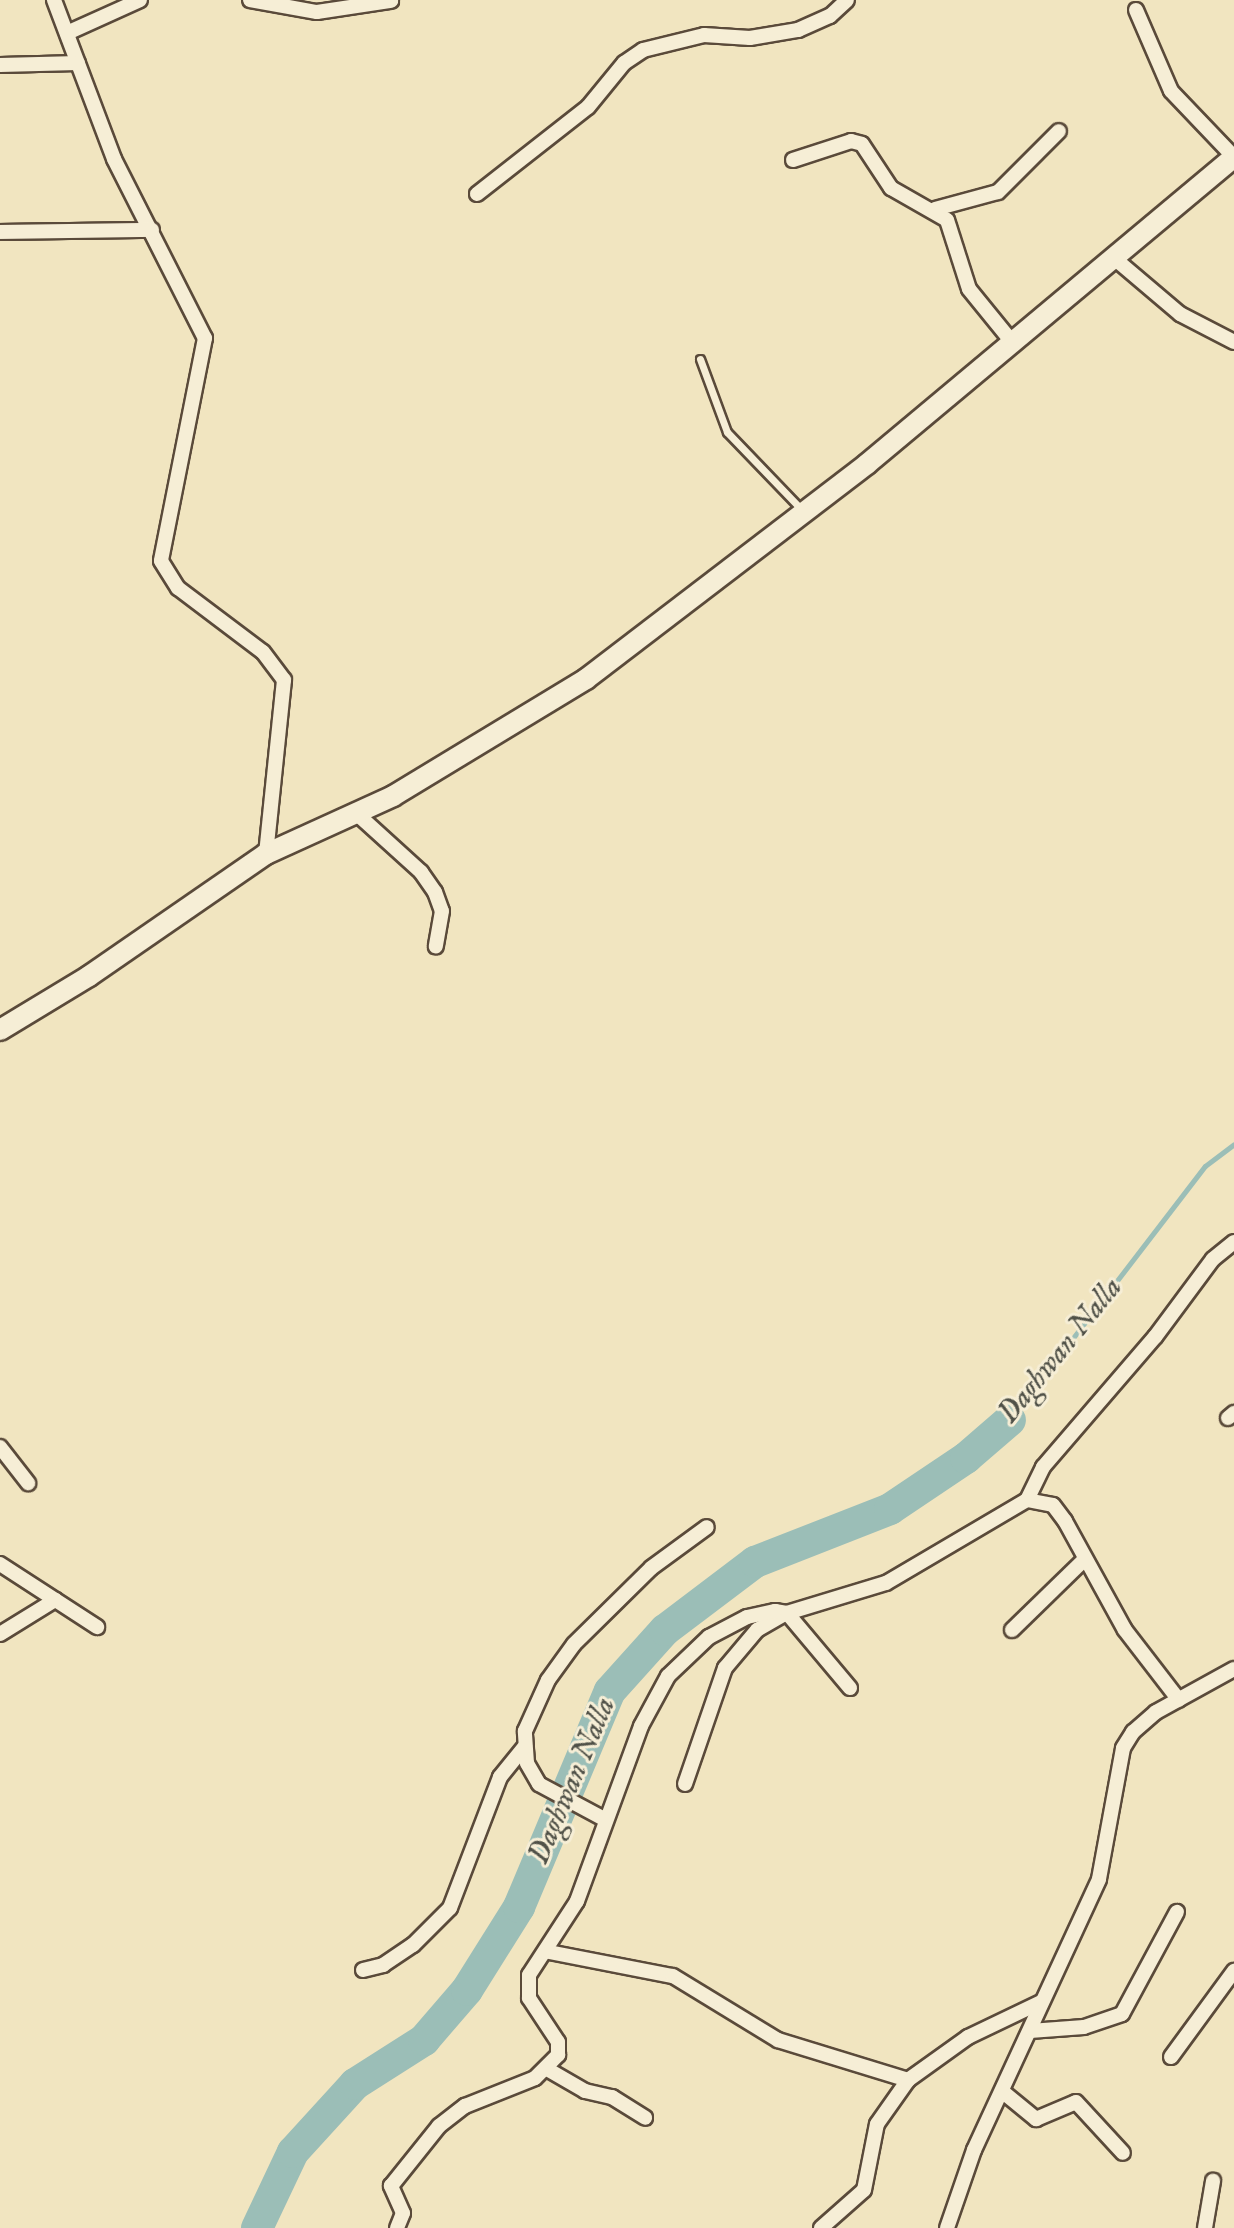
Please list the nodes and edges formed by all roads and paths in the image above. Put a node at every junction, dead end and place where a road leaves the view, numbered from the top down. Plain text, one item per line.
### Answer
1 (54, 0) edge
2 (140, 0) edge
3 (250, 0) edge
4 (847, 0) edge
5 (391, 1) edge
6 (1136, 10) dead end
7 (67, 33) junction
8 (78, 63) junction
9 (0, 65) edge
10 (1059, 131) dead end
11 (1234, 157) edge
12 (793, 160) dead end
13 (477, 194) dead end
14 (935, 209) junction
15 (152, 230) junction
16 (0, 232) edge
17 (1114, 258) junction
18 (1012, 342) junction
19 (1234, 342) edge
20 (700, 359) dead end
21 (803, 512) junction
22 (356, 813) junction
23 (266, 854) junction
24 (436, 946) dead end
25 (0, 1030) edge
26 (1234, 1242) edge
27 (0, 1447) edge
28 (28, 1483) dead end
29 (1027, 1500) junction
30 (707, 1527) dead end
31 (1083, 1561) junction
32 (0, 1564) edge
33 (55, 1600) junction
34 (787, 1613) junction
35 (97, 1627) dead end
36 (1012, 1630) dead end
37 (0, 1634) edge
38 (1234, 1669) edge
39 (850, 1688) dead end
40 (1179, 1700) junction
41 (525, 1746) junction
42 (685, 1784) dead end
43 (606, 1820) junction
44 (1177, 1912) dead end
45 (549, 1952) junction
46 (363, 1970) dead end
47 (1234, 1971) edge
48 (1041, 2002) junction
49 (1030, 2031) junction
50 (1171, 2057) dead end
51 (547, 2069) junction
52 (908, 2080) junction
53 (1003, 2092) junction
54 (645, 2118) dead end
55 (1123, 2153) dead end
56 (1213, 2181) dead end
57 (397, 2228) edge
58 (821, 2228) edge
59 (947, 2228) edge
60 (1205, 2228) edge

1 - 7 street
2 - 7 street
3 - 5 street
4 - 13 street
6 - 11 street
7 - 8 street
8 - 9 street
8 - 15 street
10 - 14 street
11 - 17 street
12 - 14 street
14 - 18 street
15 - 16 street
15 - 23 street
17 - 18 street
17 - 19 street
18 - 21 street
20 - 21 lane
21 - 22 street
22 - 23 street
22 - 24 street
23 - 25 street
26 - 29 street
27 - 28 street
29 - 31 street
29 - 34 street
30 - 41 street
31 - 36 street
31 - 40 street
32 - 33 street
33 - 35 street
33 - 37 street
34 - 39 street
34 - 42 street
34 - 43 street
38 - 40 street
40 - 48 street
41 - 43 street
41 - 46 street
43 - 45 street
44 - 49 street
45 - 51 street
45 - 52 street
47 - 50 street
48 - 49 street
48 - 52 street
49 - 53 street
51 - 54 street
51 - 57 street
52 - 58 street
53 - 55 street
53 - 59 street
56 - 60 street

